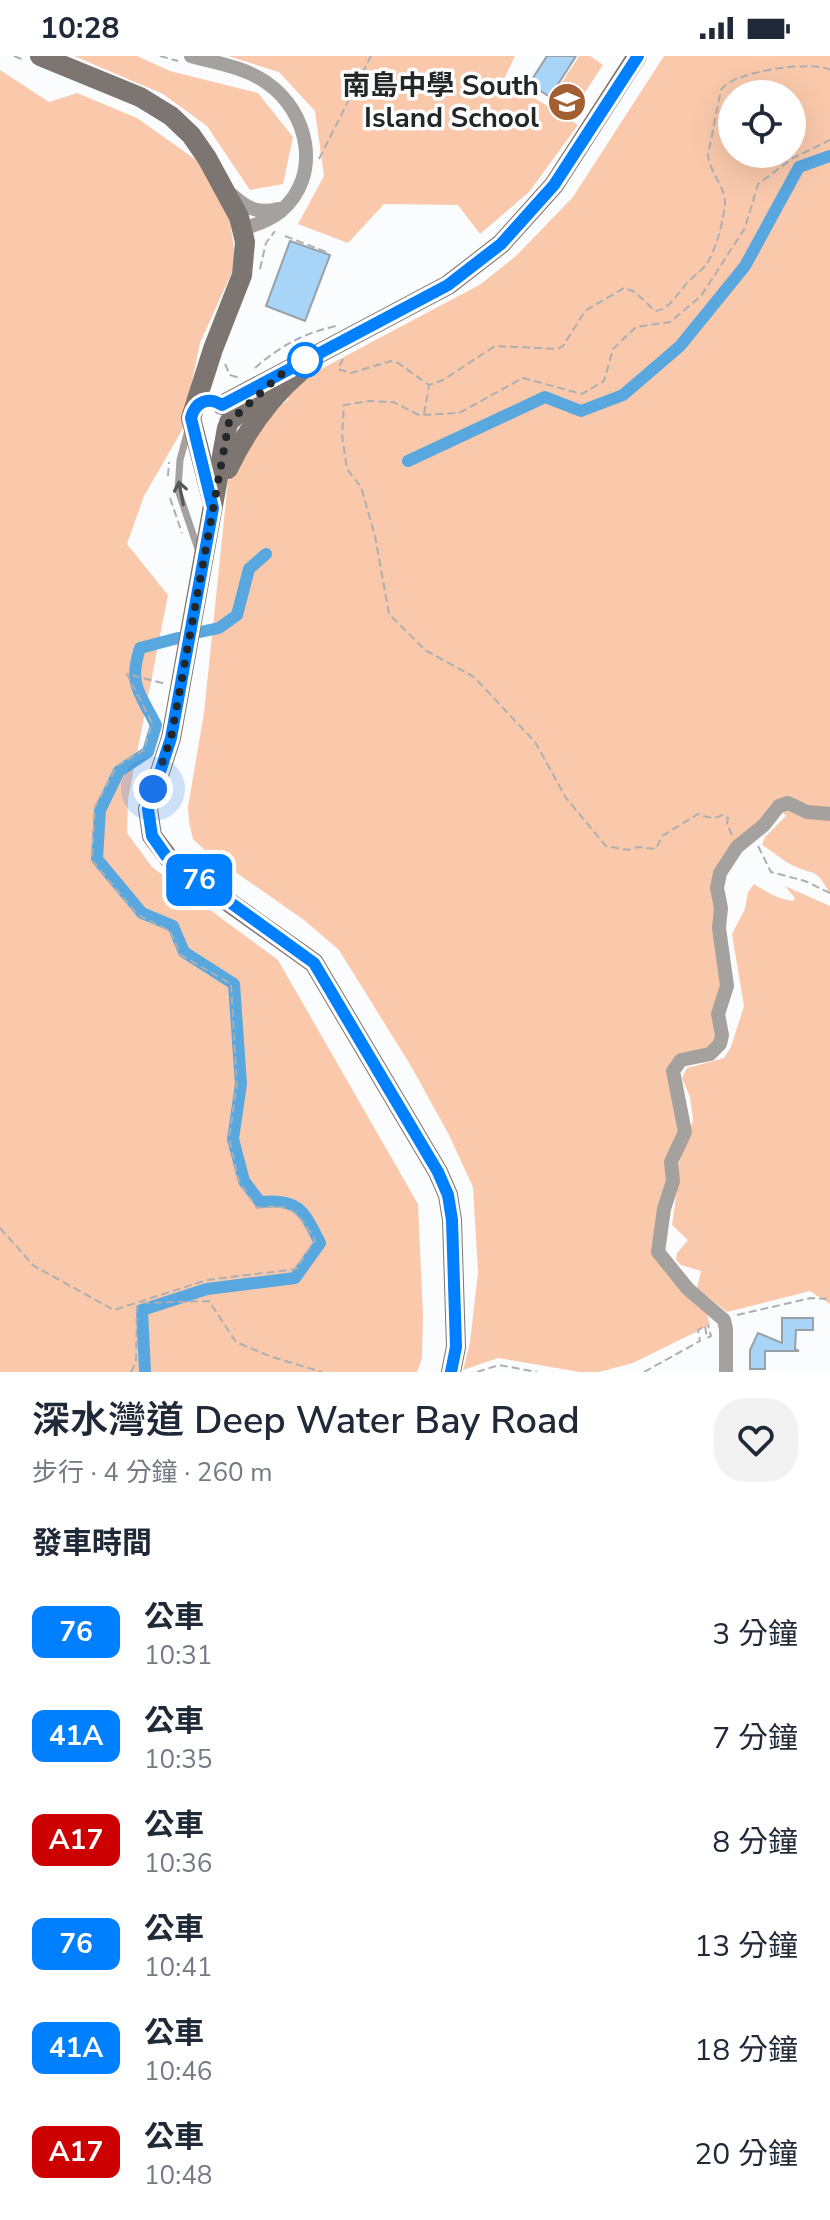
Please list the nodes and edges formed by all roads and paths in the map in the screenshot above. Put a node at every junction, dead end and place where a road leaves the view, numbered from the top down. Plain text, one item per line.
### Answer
1 (14, 56) edge
2 (160, 56) edge
3 (371, 56) edge
4 (637, 56) edge
5 (34, 59) edge
6 (190, 60) edge
7 (830, 70) edge
8 (830, 140) edge
9 (316, 153) dead end
10 (226, 189) junction
11 (287, 205) junction
12 (242, 229) junction
13 (276, 230) dead end
14 (285, 236) dead end
15 (329, 253) dead end
16 (259, 272) dead end
17 (340, 325) dead end
18 (338, 349) junction
19 (219, 352) junction
20 (429, 385) junction
21 (224, 414) junction
22 (424, 414) junction
23 (193, 421) junction
24 (173, 450) dead end
25 (168, 485) dead end
26 (169, 496) dead end
27 (213, 508) junction
28 (185, 543) dead end
29 (203, 567) junction
30 (171, 686) dead end
31 (830, 814) edge
32 (752, 834) junction
33 (737, 847) junction
34 (830, 893) edge
35 (0, 1228) edge
36 (830, 1299) edge
37 (137, 1304) junction
38 (724, 1320) junction
39 (131, 1372) edge
40 (322, 1372) edge
41 (451, 1372) edge
42 (477, 1372) edge
43 (537, 1372) edge
44 (644, 1372) edge
45 (726, 1372) edge

1 - 5 path
2 - 6 path
3 - 9 path
4 - 18 main road
5 - 10 main road
6 - 11 street
7 - 20 path
8 - 22 path
10 - 11 street
10 - 12 main road
11 - 12 street
12 - 19 main road
13 - 16 path
14 - 15 path
17 - 19 path
18 - 20 path
18 - 21 main road
18 - 27 main road
19 - 21 main road
19 - 23 main road
20 - 22 path
21 - 23 main road
21 - 23 main road
21 - 27 main road
22 - 33 path
23 - 27 main road
29 -> 23 lane
24 - 25 path
26 - 28 path
27 - 29 main road
29 - 41 main road
30 - 37 path
31 - 32 street
32 - 33 street
32 - 34 path
33 - 38 street
35 - 37 path
36 - 38 path
37 - 39 path
37 - 40 path
38 - 44 path
38 - 45 street
42 - 43 path

